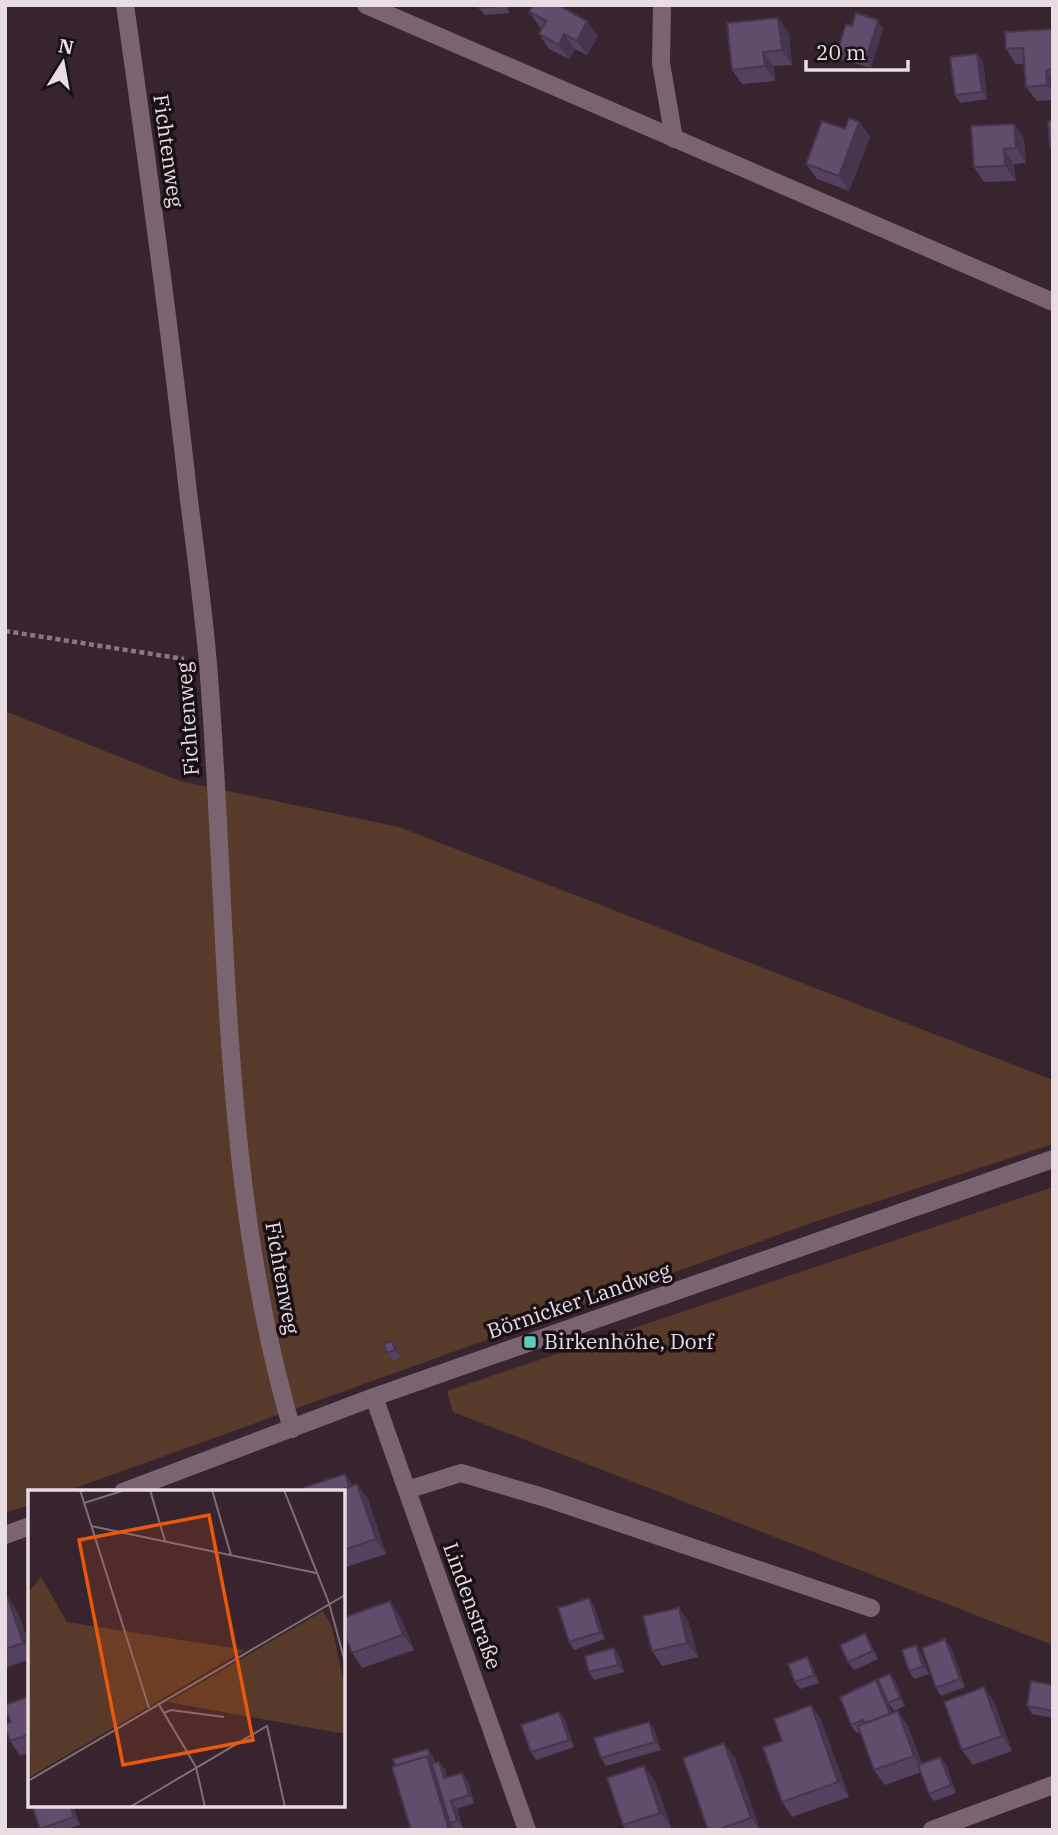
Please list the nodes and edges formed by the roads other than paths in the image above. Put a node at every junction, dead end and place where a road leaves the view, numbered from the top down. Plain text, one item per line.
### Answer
1 (125, 5) edge
2 (366, 5) edge
3 (662, 5) edge
4 (674, 139) junction
5 (1053, 302) edge
6 (1053, 1159) edge
7 (374, 1397) junction
8 (292, 1429) junction
9 (128, 1490) edge
10 (407, 1490) junction
11 (28, 1527) edge
12 (5, 1535) edge
13 (870, 1608) dead end
14 (1053, 1785) edge
15 (527, 1830) edge
16 (932, 1830) edge

1 - 8 street, Fichtenweg
2 - 4 street
3 - 4 street
4 - 5 street
6 - 7 street, Börnicker Landweg
7 - 8 street, Börnicker Landweg
7 - 10 street, Lindenstraße
8 - 9 street, Börnicker Landweg
10 - 13 street
10 - 15 street, Lindenstraße
11 - 12 street
14 - 16 street

